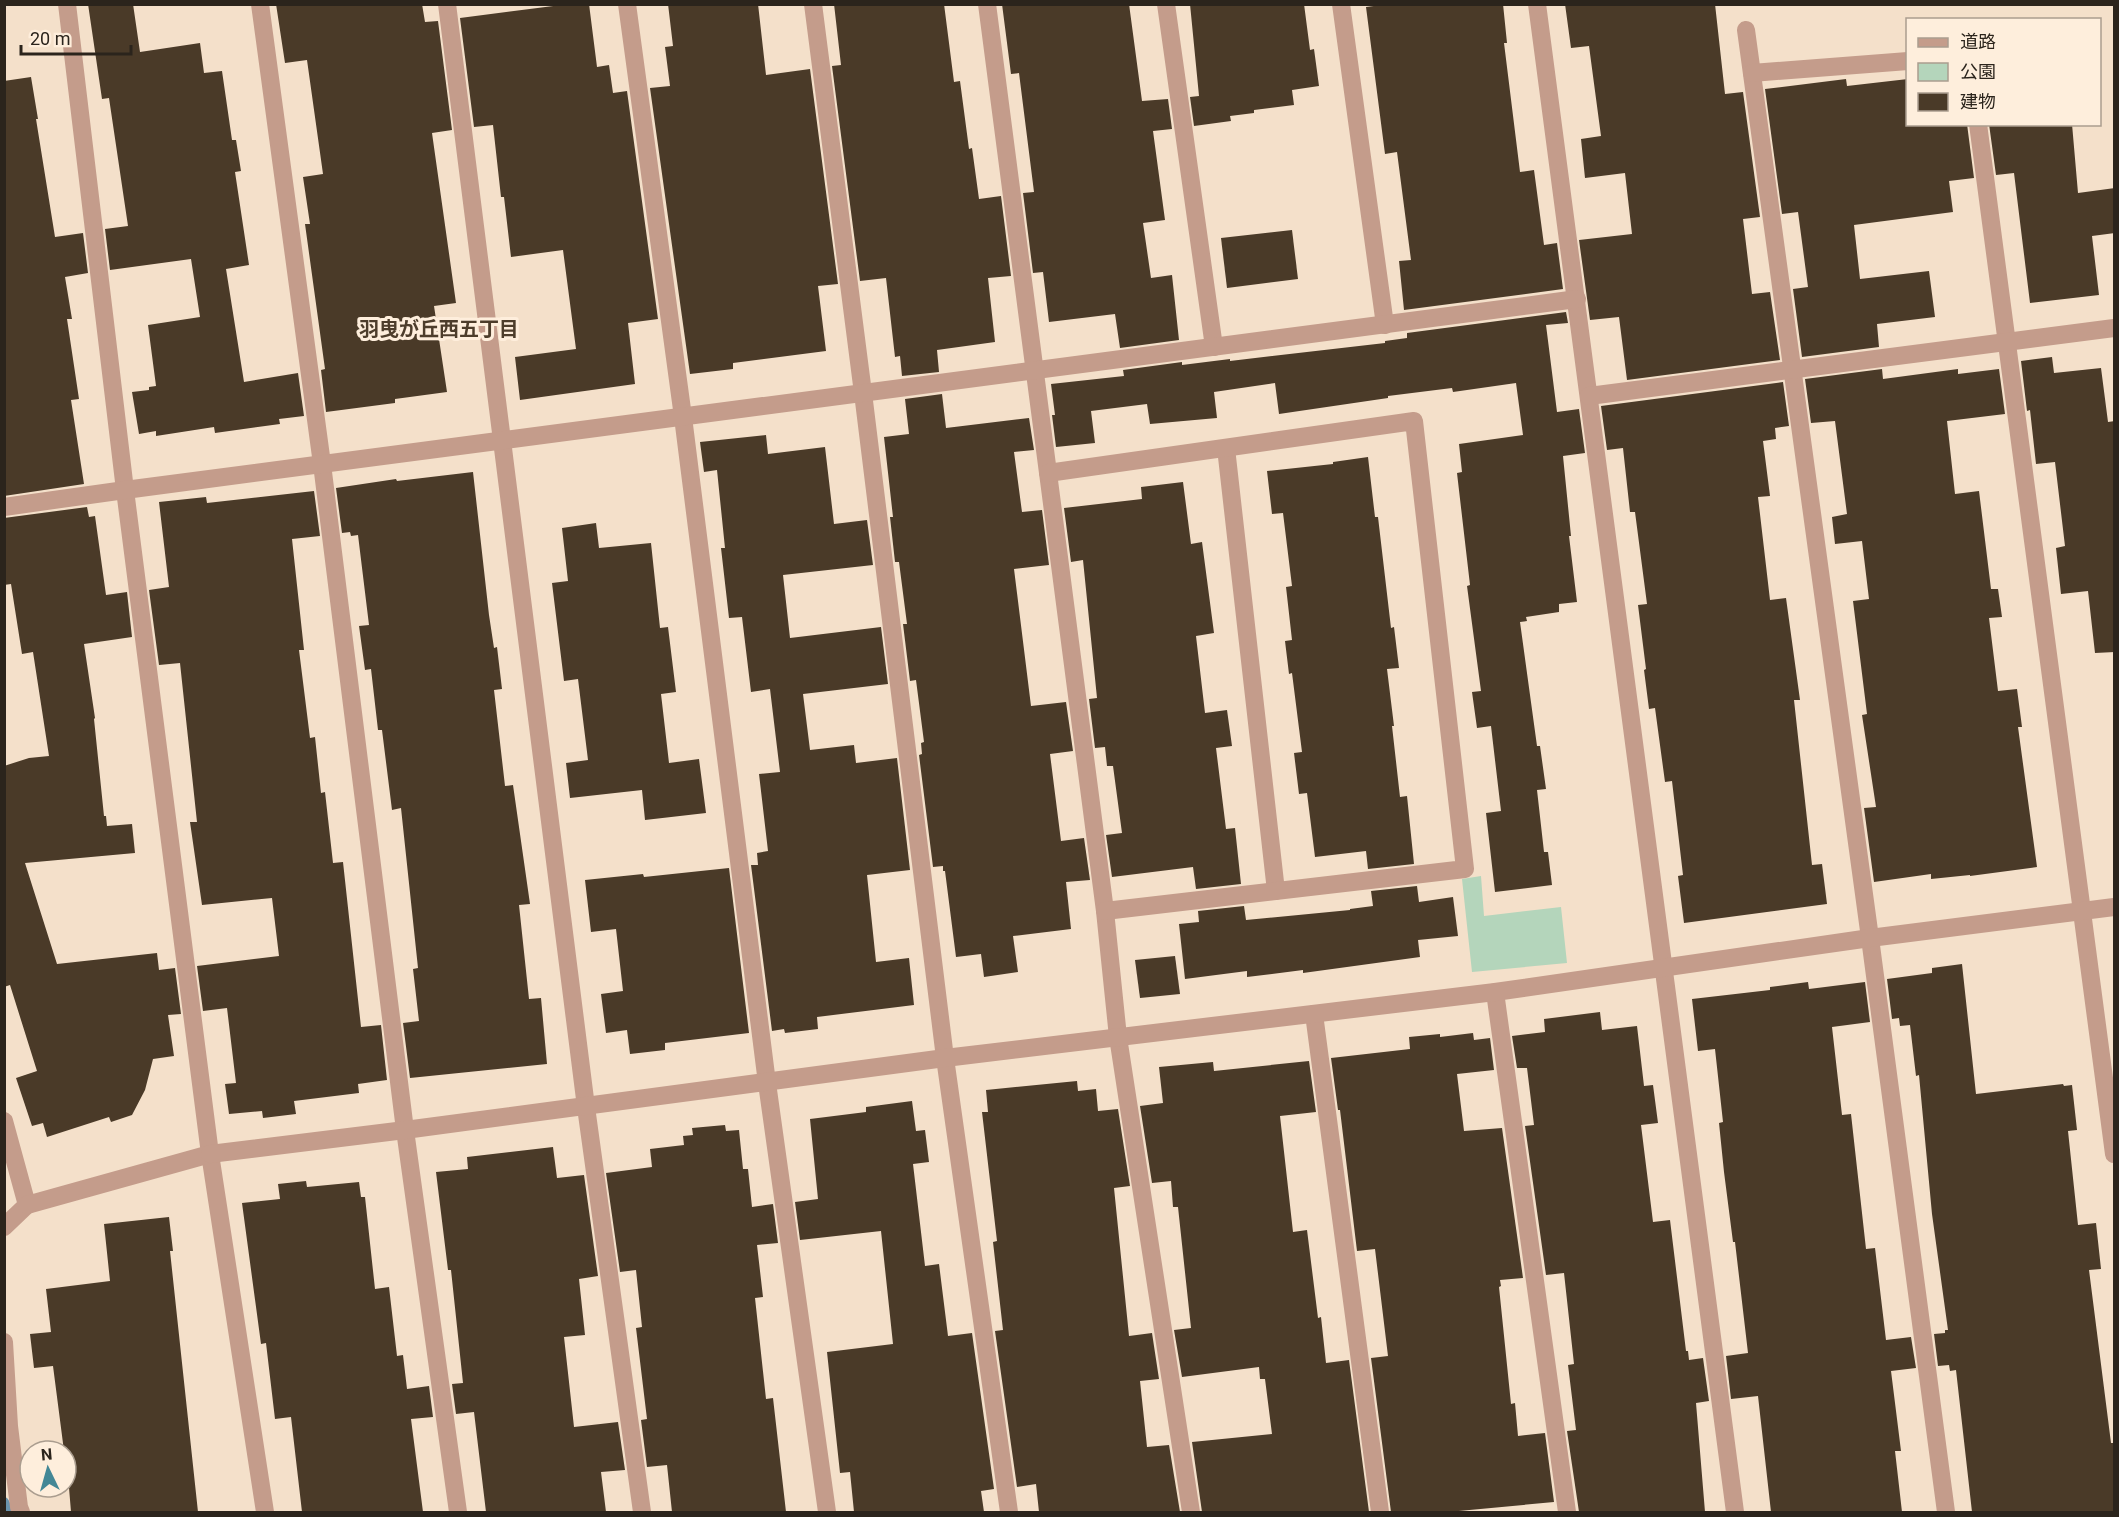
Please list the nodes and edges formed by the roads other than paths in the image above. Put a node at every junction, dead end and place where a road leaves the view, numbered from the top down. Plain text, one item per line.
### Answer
1 (67, 4) edge
2 (260, 4) edge
3 (447, 4) edge
4 (627, 4) edge
5 (813, 4) edge
6 (987, 4) edge
7 (1166, 4) edge
8 (1341, 4) edge
9 (1537, 4) edge
10 (1746, 30) dead end
11 (1906, 61) edge
12 (1752, 74) junction
13 (1978, 126) edge
14 (1577, 299) junction
15 (1385, 324) junction
16 (2115, 328) edge
17 (2005, 342) junction
18 (1214, 347) junction
19 (1792, 369) junction
20 (1034, 370) junction
21 (863, 393) junction
22 (1589, 396) junction
23 (683, 417) junction
24 (503, 440) junction
25 (1226, 448) junction
26 (322, 464) junction
27 (1048, 473) junction
28 (125, 490) junction
29 (4, 507) edge
30 (1275, 891) junction
31 (2115, 907) edge
32 (1105, 910) junction
33 (2081, 911) junction
34 (1870, 938) junction
35 (1663, 967) junction
36 (1495, 992) junction
37 (1314, 1014) junction
38 (1118, 1037) junction
39 (945, 1058) junction
40 (766, 1083) junction
41 (586, 1107) junction
42 (4, 1121) edge
43 (405, 1130) junction
44 (210, 1154) junction
45 (2115, 1154) edge
46 (12, 1176) edge
47 (27, 1206) junction
48 (4, 1227) edge
49 (4, 1342) edge
50 (21, 1512) edge
51 (265, 1512) edge
52 (458, 1512) edge
53 (642, 1512) edge
54 (827, 1512) edge
55 (1009, 1512) edge
56 (1191, 1512) edge
57 (1380, 1512) edge
58 (1567, 1512) edge
59 (1735, 1512) edge
60 (1946, 1512) edge

1 - 28 street
2 - 26 street
3 - 24 street
4 - 23 street
5 - 21 street
6 - 20 street
7 - 18 street
8 - 15 street
9 - 14 street
10 - 12 street
11 - 12 street
12 - 19 street
13 - 17 street
14 - 15 street
14 - 22 street
15 - 18 street
16 - 17 street
17 - 19 street
17 - 33 street
18 - 20 street
19 - 22 street
19 - 34 street
20 - 21 street
20 - 27 street
21 - 23 street
21 - 39 street
22 - 35 street
23 - 24 street
23 - 40 street
24 - 26 street
24 - 41 street
25 - 27 street
25 - 30 street
25 - 30 street
26 - 28 street
26 - 43 street
27 - 32 street
28 - 29 street
28 - 44 street
30 - 32 street
31 - 33 street
32 - 38 street
33 - 34 street
33 - 45 street
34 - 35 street
34 - 60 street
35 - 36 street
35 - 59 street
36 - 37 street
36 - 58 street
37 - 38 street
37 - 57 street
38 - 39 street
38 - 56 street
39 - 40 street
39 - 55 street
40 - 41 street
40 - 54 street
41 - 43 street
41 - 53 street
42 - 46 street
43 - 44 street
43 - 52 street
44 - 47 street
44 - 51 street
46 - 47 street
47 - 48 street
49 - 50 street

